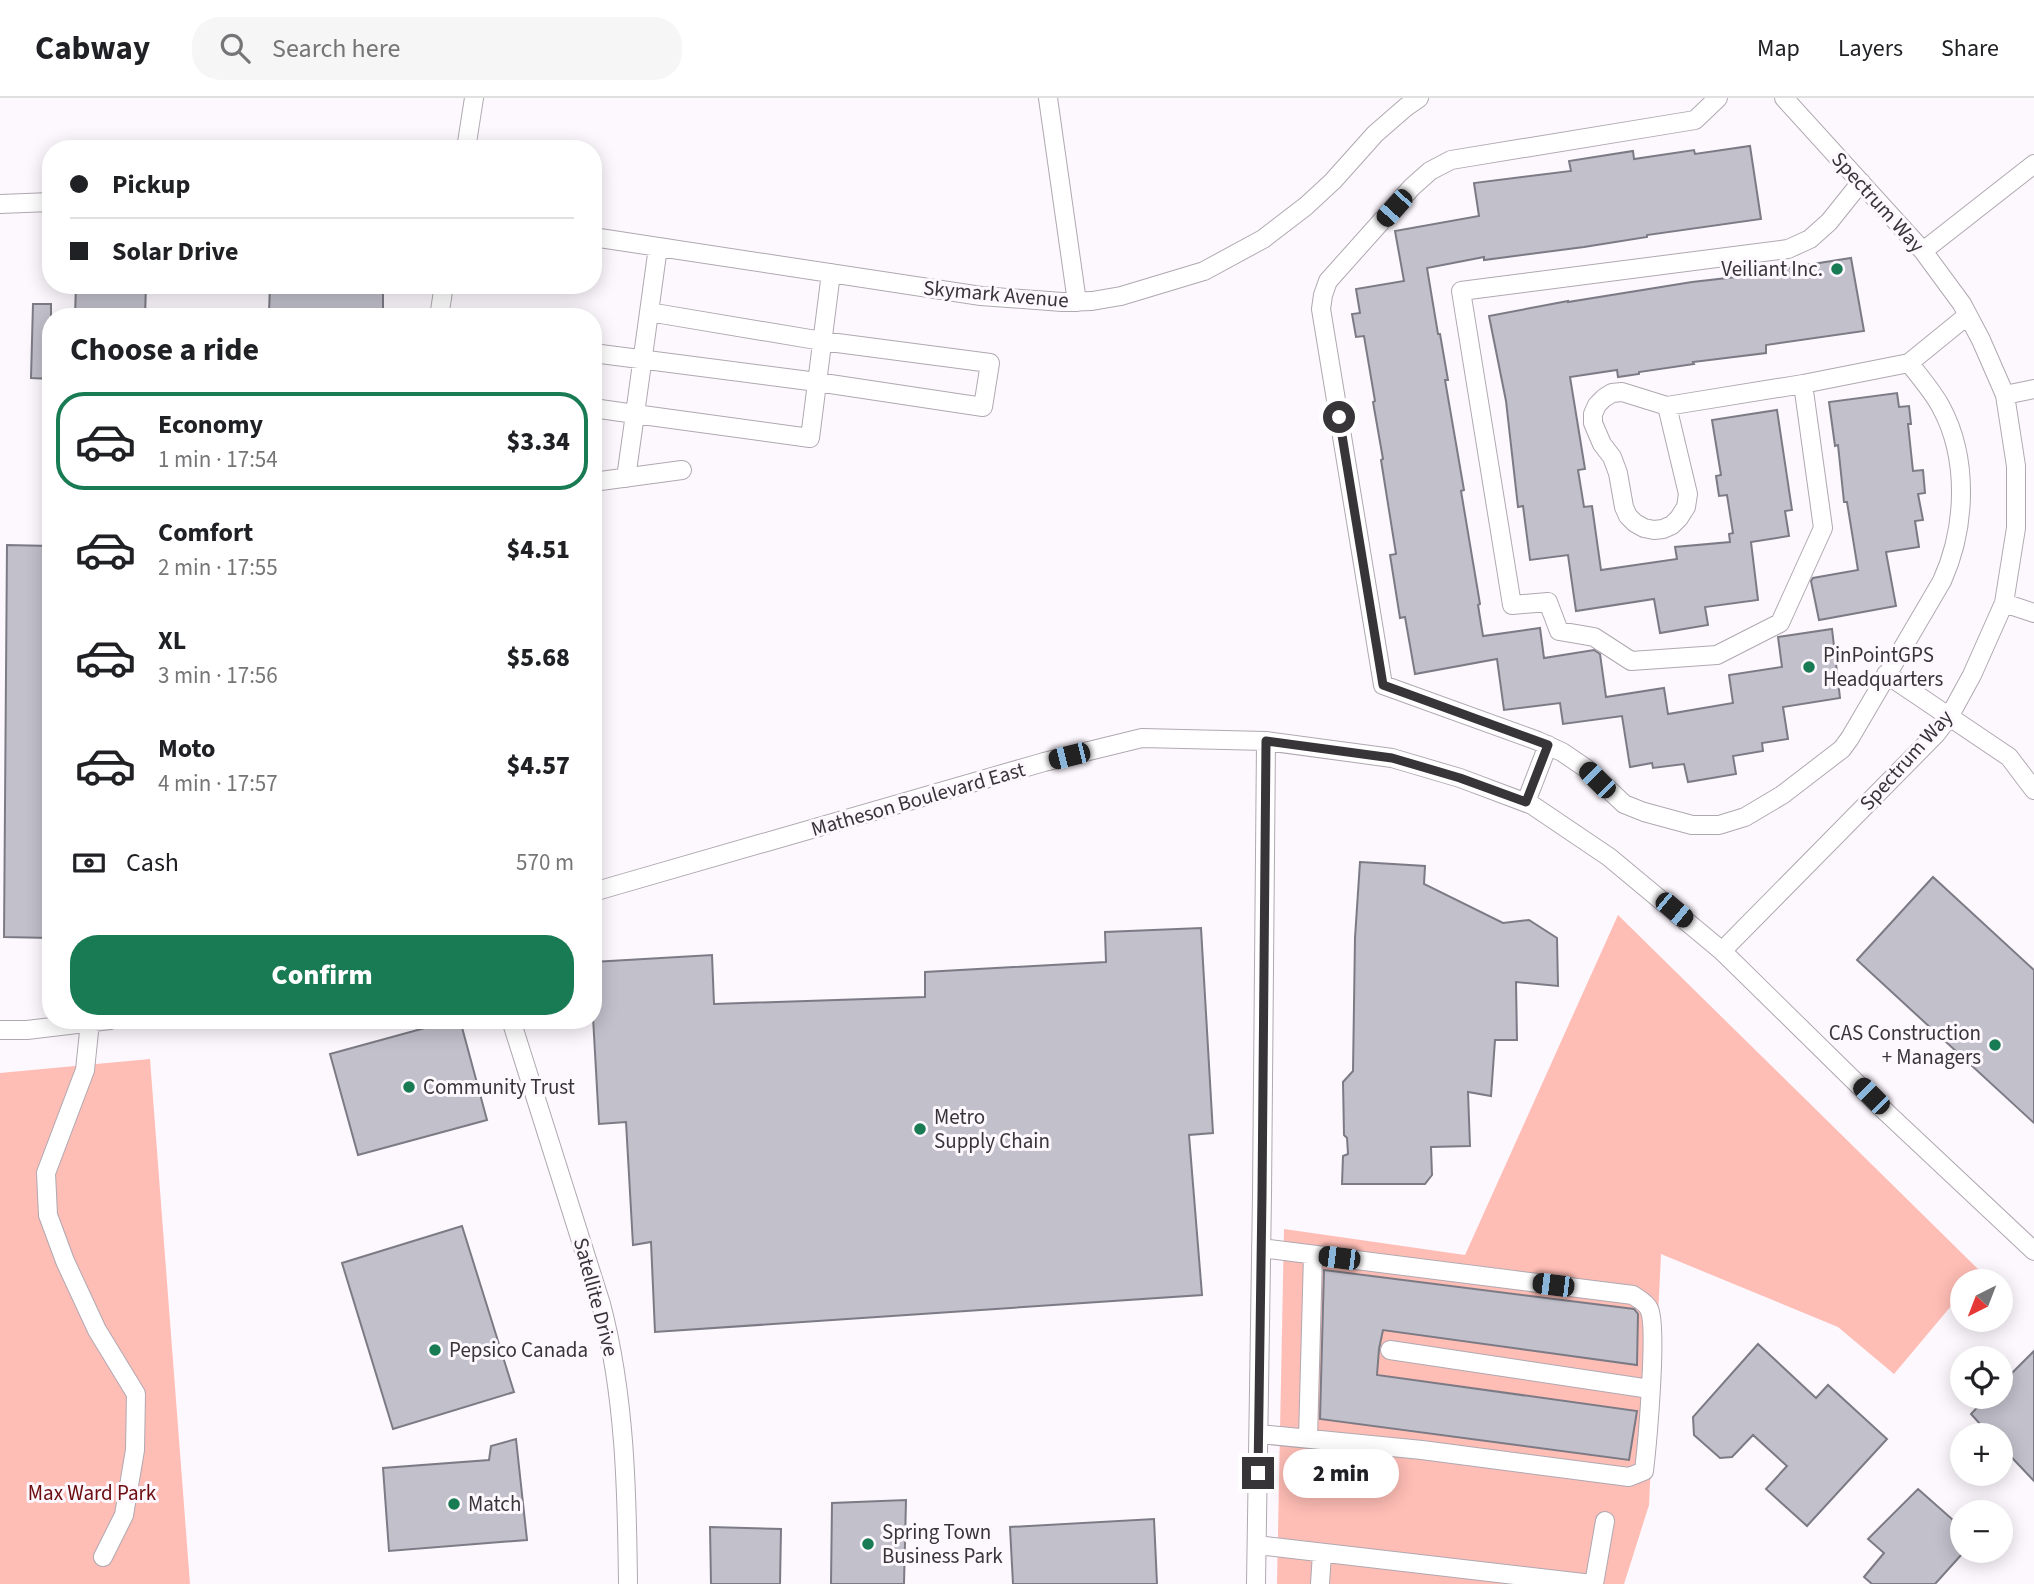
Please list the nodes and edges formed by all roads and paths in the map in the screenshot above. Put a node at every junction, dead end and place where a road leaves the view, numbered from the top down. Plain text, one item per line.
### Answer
1 (474, 98) edge
2 (1048, 98) edge
3 (1419, 98) edge
4 (1718, 98) edge
5 (1784, 98) edge
6 (467, 140) edge
7 (2034, 164) edge
8 (1861, 182) junction
9 (42, 202) edge
10 (0, 204) edge
11 (602, 238) edge
12 (658, 247) junction
13 (1923, 251) junction
14 (831, 273) junction
15 (1077, 302) junction
16 (649, 312) junction
17 (1968, 315) junction
18 (822, 341) junction
19 (602, 354) edge
20 (642, 360) junction
21 (1909, 363) junction
22 (817, 382) junction
23 (1803, 384) junction
24 (2034, 389) edge
25 (2005, 395) junction
26 (1667, 406) junction
27 (602, 409) edge
28 (635, 414) junction
29 (682, 470) dead end
30 (626, 478) junction
31 (602, 481) edge
32 (2004, 603) junction
33 (2034, 612) edge
34 (1886, 674) junction
35 (1949, 717) junction
36 (1266, 741) junction
37 (1548, 745) junction
38 (2034, 790) edge
39 (1526, 802) junction
40 (602, 889) edge
41 (1722, 951) junction
42 (42, 1028) edge
43 (89, 1029) edge
44 (514, 1029) edge
45 (0, 1030) edge
46 (1261, 1248) junction
47 (2034, 1251) edge
48 (1313, 1255) junction
49 (1390, 1350) dead end
50 (1650, 1388) junction
51 (1259, 1434) junction
52 (1308, 1439) junction
53 (1605, 1521) dead end
54 (1256, 1545) junction
55 (1322, 1553) junction
56 (103, 1557) dead end
57 (628, 1584) edge
58 (1256, 1584) edge
59 (1320, 1584) edge
60 (1593, 1584) edge

1 - 6 street
2 - 15 street
3 - 15 street, Skymark Avenue
4 - 37 street
5 - 8 street, Spectrum Way
7 - 13 street
8 - 13 street, Spectrum Way
8 - 23 street
9 - 10 street
11 - 12 street, Skymark Avenue
12 - 14 street, Skymark Avenue
12 - 16 street
13 - 17 street, Spectrum Way
14 - 15 street, Skymark Avenue
14 - 18 street
16 - 18 street
16 - 20 street
17 - 21 street
17 - 25 street, Spectrum Way
18 - 22 street
18 - 22 street
19 - 20 street
20 - 22 street
20 - 28 street
21 - 23 street
21 - 34 street
22 - 28 street
23 - 26 street
24 - 25 street
25 - 32 street, Spectrum Way
26 - 26 street
27 - 28 street
28 - 30 street
29 - 30 street
30 - 31 street
32 - 33 street
32 - 35 street, Spectrum Way
34 - 35 street
34 - 37 street
35 - 38 street
35 - 41 street, Spectrum Way
36 - 39 street, Matheson Boulevard East
36 - 40 street, Matheson Boulevard East
36 - 46 street
37 - 39 street
39 - 41 street, Matheson Boulevard East
41 - 47 street, Matheson Boulevard East
42 - 45 street
43 - 56 street
44 - 57 street, Satellite Drive
46 - 48 street
46 - 51 street
48 - 50 street
48 - 52 street
49 - 50 street
50 - 52 street
51 - 52 street
51 - 54 street
53 - 60 street
54 - 55 street
54 - 58 street
55 - 59 street
55 - 60 street

